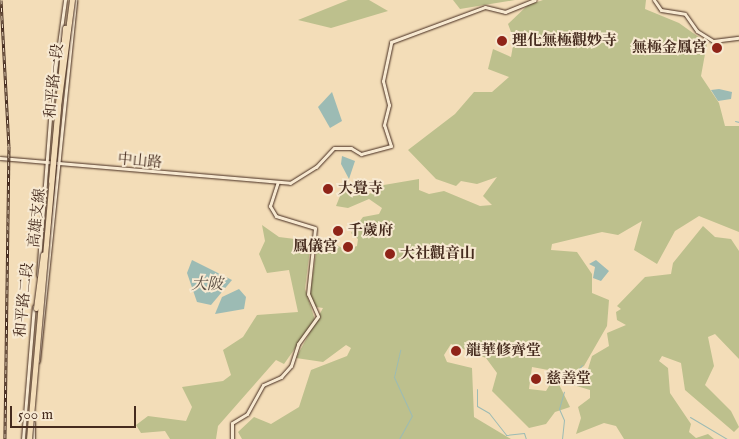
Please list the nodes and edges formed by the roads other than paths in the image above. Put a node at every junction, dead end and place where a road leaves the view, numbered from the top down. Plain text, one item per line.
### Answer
1 (70, 0) edge
2 (536, 0) edge
3 (654, 0) edge
4 (739, 38) edge
5 (0, 158) edge
6 (52, 164) junction
7 (59, 165) junction
8 (270, 182) junction
9 (278, 182) junction
10 (57, 185) junction
11 (275, 192) junction
12 (28, 439) edge
13 (232, 439) edge

1 - 6 street, 和平路一段
1 - 7 street, 和平路一段
1 - 12 highway, 高雄支線, bridge
2 - 9 street, 中山路
3 - 4 street
5 - 6 street, 中山路
6 - 7 street, 中山路
6 - 10 street
6 - 12 street, 和平路二段
7 - 8 street, 中山路
7 - 10 street, 和平路二段
8 - 9 street, 中山路
8 - 11 street
9 - 11 street
10 - 12 street, 和平路二段
11 - 13 street

